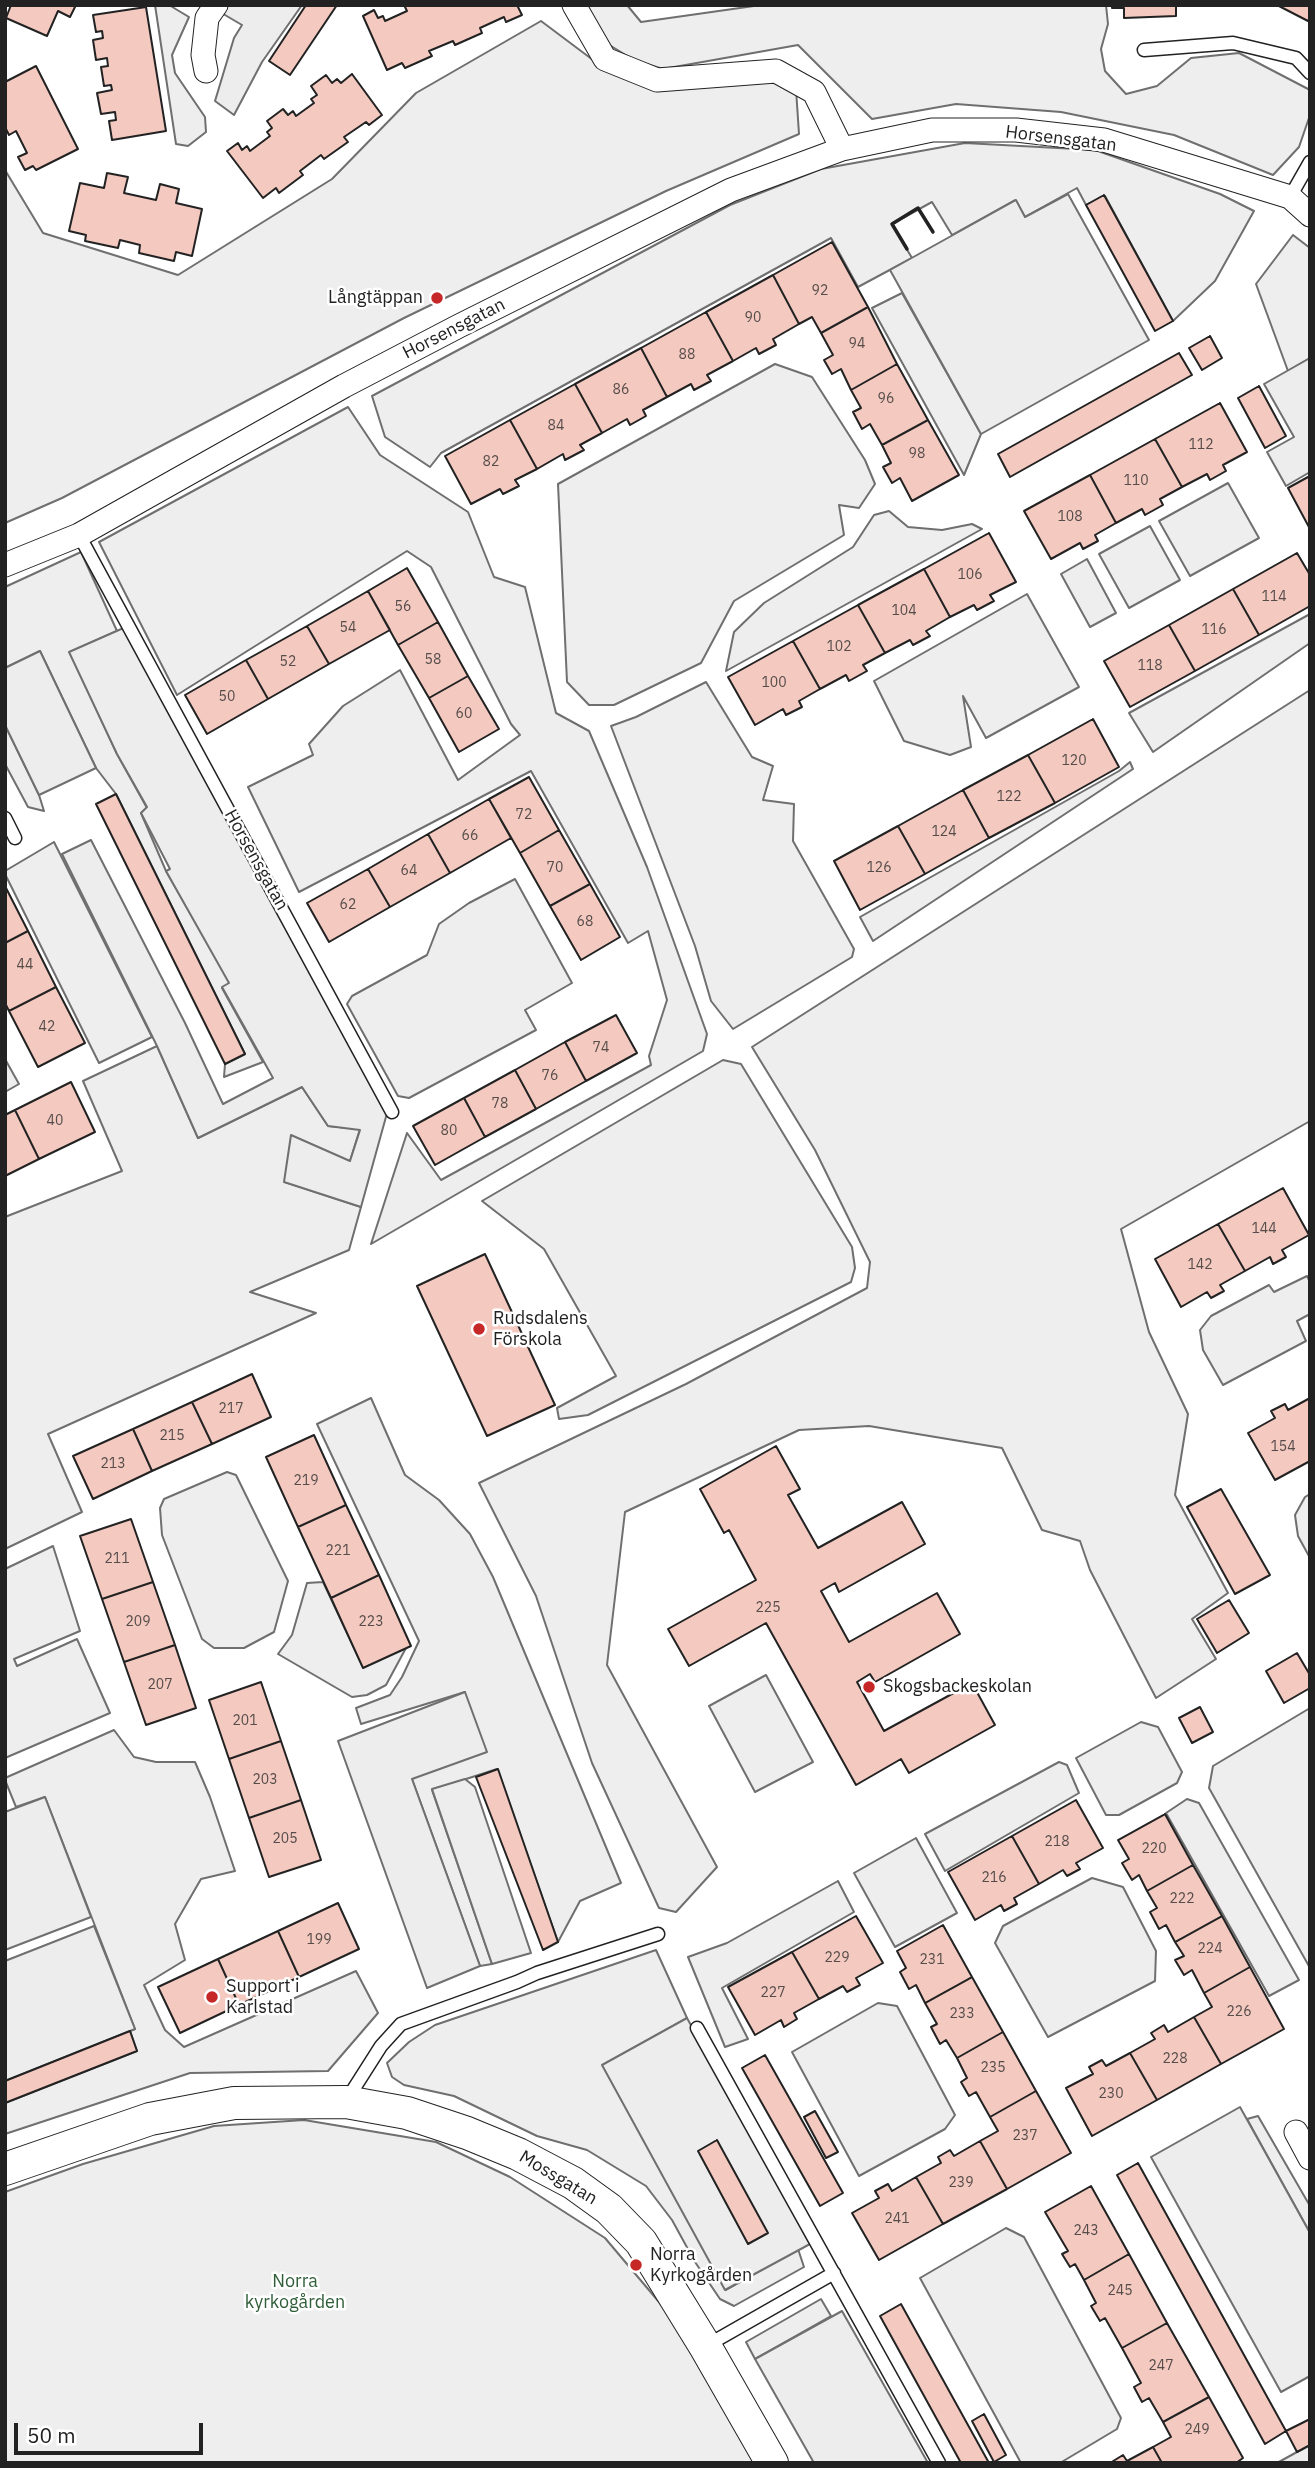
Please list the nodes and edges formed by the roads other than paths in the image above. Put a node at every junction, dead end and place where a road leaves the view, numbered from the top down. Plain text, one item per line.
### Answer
1 (216, 5) edge
2 (574, 5) edge
3 (1144, 50) dead end
4 (206, 71) dead end
5 (1310, 73) edge
6 (842, 149) junction
7 (1310, 162) edge
8 (1290, 197) junction
9 (1310, 215) edge
10 (79, 535) junction
11 (5, 565) edge
12 (5, 818) edge
13 (15, 838) dead end
14 (392, 1112) dead end
15 (658, 1934) dead end
16 (697, 2028) dead end
17 (346, 2102) junction
18 (1296, 2132) dead end
19 (1310, 2158) edge
20 (5, 2169) edge
21 (834, 2273) junction
22 (705, 2346) junction
23 (772, 2463) edge
24 (939, 2463) edge

1 - 4 street
2 - 6 street
3 - 5 lane
6 - 8 street, Horsensgatan
6 - 10 street, Horsensgatan
7 - 8 lane
8 - 9 street, Horsensgatan
10 - 11 street, Horsensgatan
10 - 14 lane, Horsensgatan
12 - 13 lane
15 - 17 lane
16 - 21 lane
17 - 20 street, Mossgatan
17 - 22 street, Mossgatan
18 - 19 street
21 - 22 lane
21 - 24 lane
22 - 23 street, Mossgatan

